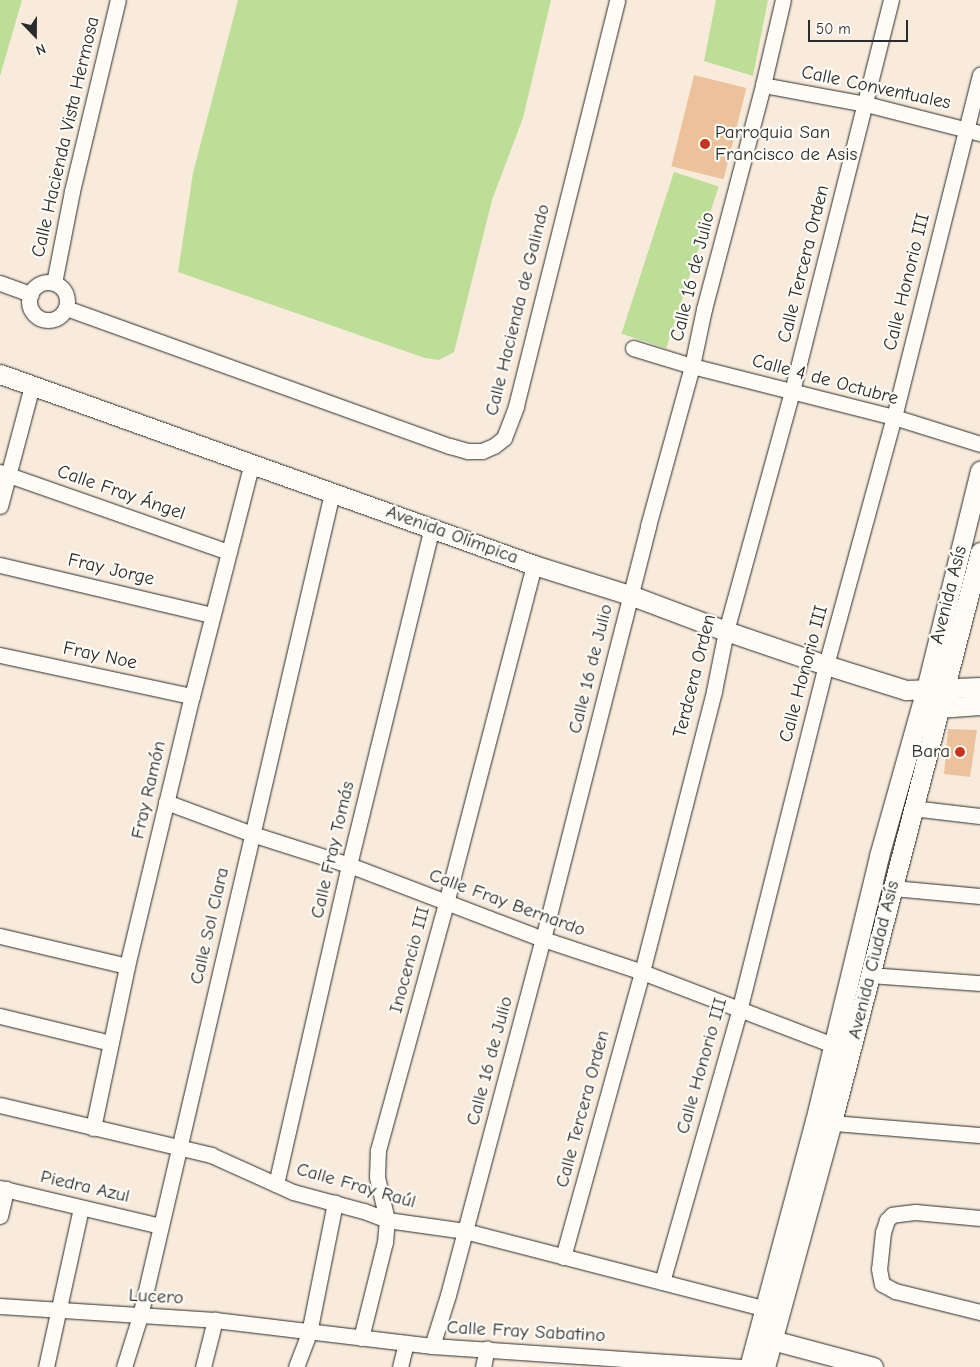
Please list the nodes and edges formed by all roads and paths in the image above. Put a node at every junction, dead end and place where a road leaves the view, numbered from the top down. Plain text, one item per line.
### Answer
1 (118, 0) edge
2 (617, 0) edge
3 (782, 0) edge
4 (891, 0) edge
5 (980, 75) edge
6 (763, 85) junction
7 (866, 104) junction
8 (973, 131) edge
9 (0, 283) edge
10 (54, 283) junction
11 (31, 294) junction
12 (66, 308) junction
13 (633, 348) dead end
14 (692, 366) junction
15 (0, 374) edge
16 (32, 386) junction
17 (792, 391) junction
18 (894, 418) junction
19 (980, 444) edge
20 (252, 463) junction
21 (980, 471) edge
22 (4, 473) edge
23 (332, 492) junction
24 (0, 506) edge
25 (432, 527) junction
26 (228, 552) junction
27 (980, 552) edge
28 (0, 565) edge
29 (534, 565) junction
30 (630, 595) junction
31 (212, 616) junction
32 (726, 631) junction
33 (0, 655) edge
34 (826, 664) junction
35 (980, 687) edge
36 (192, 696) junction
37 (932, 698) junction
38 (980, 705) edge
39 (166, 802) junction
40 (912, 808) junction
41 (980, 816) edge
42 (252, 834) junction
43 (349, 865) junction
44 (892, 888) junction
45 (980, 896) edge
46 (446, 903) junction
47 (0, 936) edge
48 (543, 939) junction
49 (127, 966) junction
50 (642, 972) junction
51 (870, 975) junction
52 (980, 983) edge
53 (739, 1011) junction
54 (0, 1016) edge
55 (111, 1043) junction
56 (833, 1045) junction
57 (0, 1105) edge
58 (823, 1122) junction
59 (93, 1128) junction
60 (980, 1135) edge
61 (179, 1148) junction
62 (276, 1184) junction
63 (3, 1189) edge
64 (335, 1203) junction
65 (81, 1208) junction
66 (0, 1216) edge
67 (980, 1218) edge
68 (387, 1220) junction
69 (160, 1226) junction
70 (465, 1231) junction
71 (563, 1257) junction
72 (662, 1282) junction
73 (0, 1306) edge
74 (763, 1308) junction
75 (57, 1311) junction
76 (980, 1312) edge
77 (140, 1316) junction
78 (215, 1320) junction
79 (309, 1333) junction
80 (360, 1338) junction
81 (764, 1338) junction
82 (406, 1343) junction
83 (432, 1346) junction
84 (487, 1348) junction
85 (571, 1361) edge
86 (661, 1364) edge
87 (46, 1367) edge
88 (124, 1367) edge
89 (203, 1367) edge
90 (296, 1367) edge
91 (400, 1367) edge
92 (483, 1367) edge
93 (741, 1367) edge
94 (749, 1367) edge
95 (765, 1367) edge
96 (873, 1367) edge

1 - 10 street, Calle Hacienda Vista Hermosa
2 - 12 street, Calle Hacienda de Galindo
3 - 6 street, Calle 16 de Julio
4 - 7 street, Calle Tercera Orden
5 - 8 street, Calle Honorio III
6 - 7 street, Calle Conventuales
6 - 14 street, Calle 16 de Julio
7 - 8 street, Calle Conventuales
7 - 17 street, Calle Tercera Orden
8 - 18 street, Calle Honorio III
9 - 11 street
10 - 11 street
10 - 12 street
11 - 12 street
13 - 14 street, Calle 4 de Octubre
14 - 17 street, Calle 4 de Octubre
14 - 30 street, Calle 16 de Julio
15 - 16 street, Avenida Olímpica
16 - 20 street, Avenida Olímpica
16 - 22 street
17 - 18 street, Calle 4 de Octubre
17 - 32 street, Terdcera Orden
18 - 19 street, Calle 4 de Octubre
18 - 34 street, Calle Honorio III
20 - 23 street, Avenida Olímpica
20 - 26 street, Fray Ramón
21 - 37 street, Avenida Asís
22 - 24 street
22 - 26 street, Calle Fray Ángel
23 - 25 street, Avenida Olímpica
23 - 42 street, Calle Sol Clara
25 - 29 street, Avenida Olímpica
25 - 43 street, Calle Fray Tomás
26 - 31 street, Fray Ramón
27 - 37 street, Avenida Ciudad Asís
28 - 31 street, Fray Jorge
29 - 30 street, Avenida Olímpica
29 - 46 street, Inocencio III
30 - 32 street, Avenida Olímpica
30 - 48 street, Calle 16 de Julio
31 - 36 street, Fray Ramón
32 - 34 street, Avenida Olímpica
32 - 50 street, Terdcera Orden
33 - 36 street, Fray Noe
34 - 37 street, Avenida Olímpica
34 - 53 street, Calle Honorio III
35 - 37 street
36 - 39 street, Fray Ramón
37 - 38 street
37 - 40 street, Avenida Ciudad Asís
37 - 56 street, Avenida Ciudad Asís
39 - 42 street, Calle Fray Bernardo
39 - 49 street, Fray Ramón
40 - 41 street
40 - 44 street, Avenida Ciudad Asís
42 - 43 street, Calle Fray Bernardo
42 - 61 street, Calle Sol Clara
43 - 46 street, Calle Fray Bernardo
43 - 62 street, Calle Fray Tomás
44 - 45 street
44 - 51 street, Avenida Ciudad Asís
46 - 48 street, Calle Fray Bernardo
46 - 68 street, Inocencio III
47 - 49 street
48 - 50 street, Calle Fray Bernardo
48 - 70 street, Calle 16 de Julio
49 - 55 street, Fray Ramón
50 - 53 street, Calle Fray Bernardo
50 - 71 street, Calle Tercera Orden
51 - 52 street
51 - 58 street, Avenida Ciudad Asís
53 - 56 street, Calle Fray Bernardo
53 - 72 street, Calle Honorio III
54 - 55 street
55 - 59 street, Fray Ramón
56 - 58 street, Avenida Ciudad Asís
57 - 59 street, Calle Fray Raúl
58 - 60 street
58 - 74 street, Avenida Ciudad Asís
58 - 81 street, Avenida Ciudad Asís
59 - 61 street, Calle Fray Raúl
61 - 62 street, Calle Fray Raúl
61 - 69 street, Calle Sol Clara
62 - 64 street, Calle Fray Raúl
63 - 65 street, Piedra Azul
63 - 66 street
64 - 68 street, Calle Fray Raúl
64 - 79 street
65 - 69 street, Piedra Azul
65 - 75 street
67 - 76 street
68 - 70 street, Calle Fray Raúl
68 - 80 street, Inocencio III
69 - 77 street, Calle Sol Clara
70 - 71 street, Calle Fray Raúl
70 - 83 street, Calle 16 de Julio
71 - 72 street, Calle Fray Raúl
72 - 74 street, Calle Fray Raúl
73 - 75 street, Lucero
74 - 81 street, Avenida Ciudad Asís
75 - 77 street, Lucero
75 - 87 street
77 - 78 street, Lucero
77 - 88 street, Calle Sol Clara
78 - 79 street, Lucero
78 - 89 street
79 - 80 street, Calle Fray Sabatino
79 - 90 street
80 - 82 street, Calle Fray Sabatino
81 - 94 street, Avenida Ciudad Asís
81 - 95 street, Avenida Ciudad Asís
81 - 96 street
82 - 83 street, Calle Fray Sabatino
82 - 91 street
83 - 84 street, Calle Fray Sabatino
84 - 85 street, Calle Fray Sabatino
84 - 92 street
85 - 86 street, Calle Fray Sabatino
86 - 93 street, Calle Fray Sabatino

